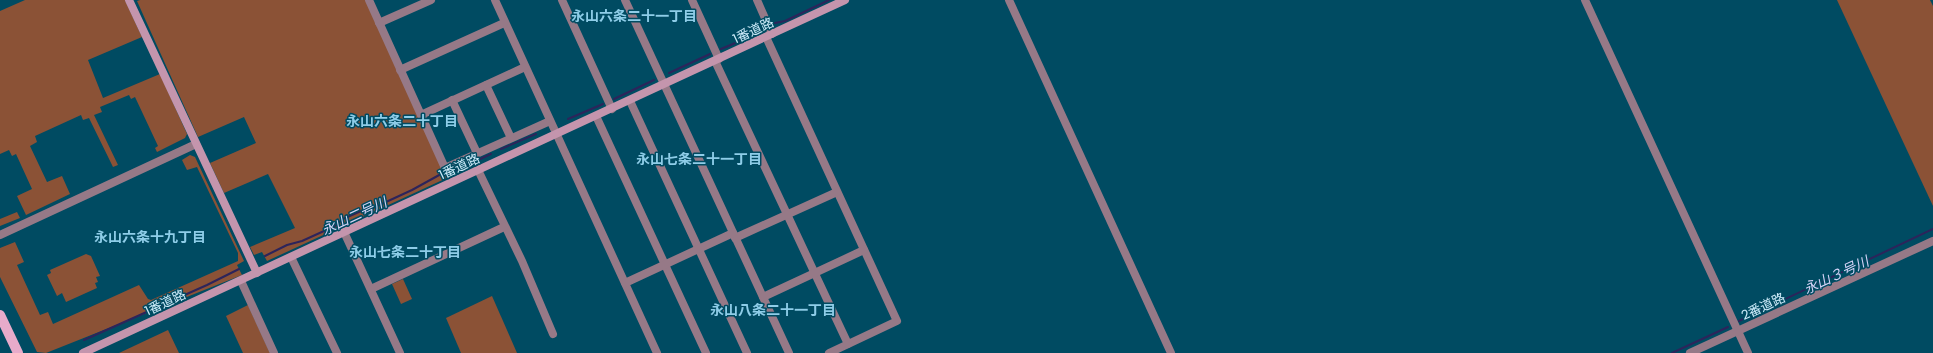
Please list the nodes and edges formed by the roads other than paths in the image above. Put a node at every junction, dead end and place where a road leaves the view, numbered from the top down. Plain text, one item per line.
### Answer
1 (130, 0) edge
2 (369, 0) edge
3 (431, 0) edge
4 (495, 0) edge
5 (562, 0) edge
6 (625, 0) edge
7 (692, 0) edge
8 (757, 0) edge
9 (845, 0) edge
10 (1009, 0) edge
11 (1585, 0) edge
12 (379, 23) junction
13 (504, 23) junction
14 (769, 36) junction
15 (717, 60) junction
16 (525, 67) junction
17 (400, 70) junction
18 (486, 85) junction
19 (664, 85) junction
20 (452, 100) junction
21 (630, 101) junction
22 (612, 109) junction
23 (421, 115) junction
24 (596, 116) junction
25 (550, 121) junction
26 (556, 134) junction
27 (511, 138) junction
28 (196, 144) junction
29 (478, 153) junction
30 (478, 170) junction
31 (837, 192) junction
32 (787, 214) junction
33 (504, 227) junction
34 (344, 232) junction
35 (0, 235) edge
36 (734, 236) junction
37 (1933, 241) edge
38 (698, 249) junction
39 (864, 250) junction
40 (291, 257) junction
41 (665, 265) junction
42 (257, 273) junction
43 (814, 274) junction
44 (241, 281) junction
45 (625, 283) junction
46 (370, 289) junction
47 (763, 297) junction
48 (0, 315) edge
49 (1737, 331) junction
50 (553, 334) dead end
51 (848, 344) junction
52 (18, 353) edge
53 (83, 353) edge
54 (274, 353) edge
55 (337, 353) edge
56 (400, 353) edge
57 (657, 353) edge
58 (706, 353) edge
59 (747, 353) edge
60 (789, 353) edge
61 (829, 353) edge
62 (1171, 353) edge
63 (1690, 353) edge
64 (1748, 353) edge

1 - 28 street
2 - 12 street
3 - 12 street
4 - 13 street
5 - 22 street
6 - 19 street
7 - 15 street
8 - 14 street
9 - 14 street, 1番道路
10 - 62 street
11 - 49 street
12 - 17 street
13 - 16 street
13 - 17 street
14 - 15 street, 1番道路
14 - 31 street
15 - 19 street, 1番道路
15 - 32 street
16 - 18 street
16 - 25 street
17 - 23 street
18 - 20 street
18 - 27 street
19 - 21 street, 1番道路
19 - 36 street
20 - 23 street
20 - 29 street
21 - 22 street, 1番道路
21 - 38 street
22 - 24 street, 1番道路
23 - 29 street
24 - 26 street, 1番道路
24 - 41 street
25 - 26 street
25 - 27 street
26 - 30 street, 1番道路
26 - 45 street
27 - 29 street
28 - 35 street
28 - 42 street
30 - 33 street
30 - 34 street, 1番道路
31 - 32 street
31 - 39 street
32 - 36 street
32 - 43 street
33 - 46 street
33 - 50 street
34 - 40 street, 1番道路
34 - 46 street
36 - 38 street
36 - 47 street
37 - 49 street, 2番道路
38 - 41 street
38 - 59 street
39 - 43 street
39 - 51 street
40 - 42 street, 1番道路
40 - 55 street
41 - 45 street
41 - 58 street
42 - 44 street, 1番道路
43 - 47 street
43 - 51 street
44 - 53 street, 1番道路
44 - 54 street
45 - 57 street
46 - 56 street
47 - 60 street
48 - 52 main road
49 - 63 street, 2番道路
49 - 64 street
51 - 61 street

